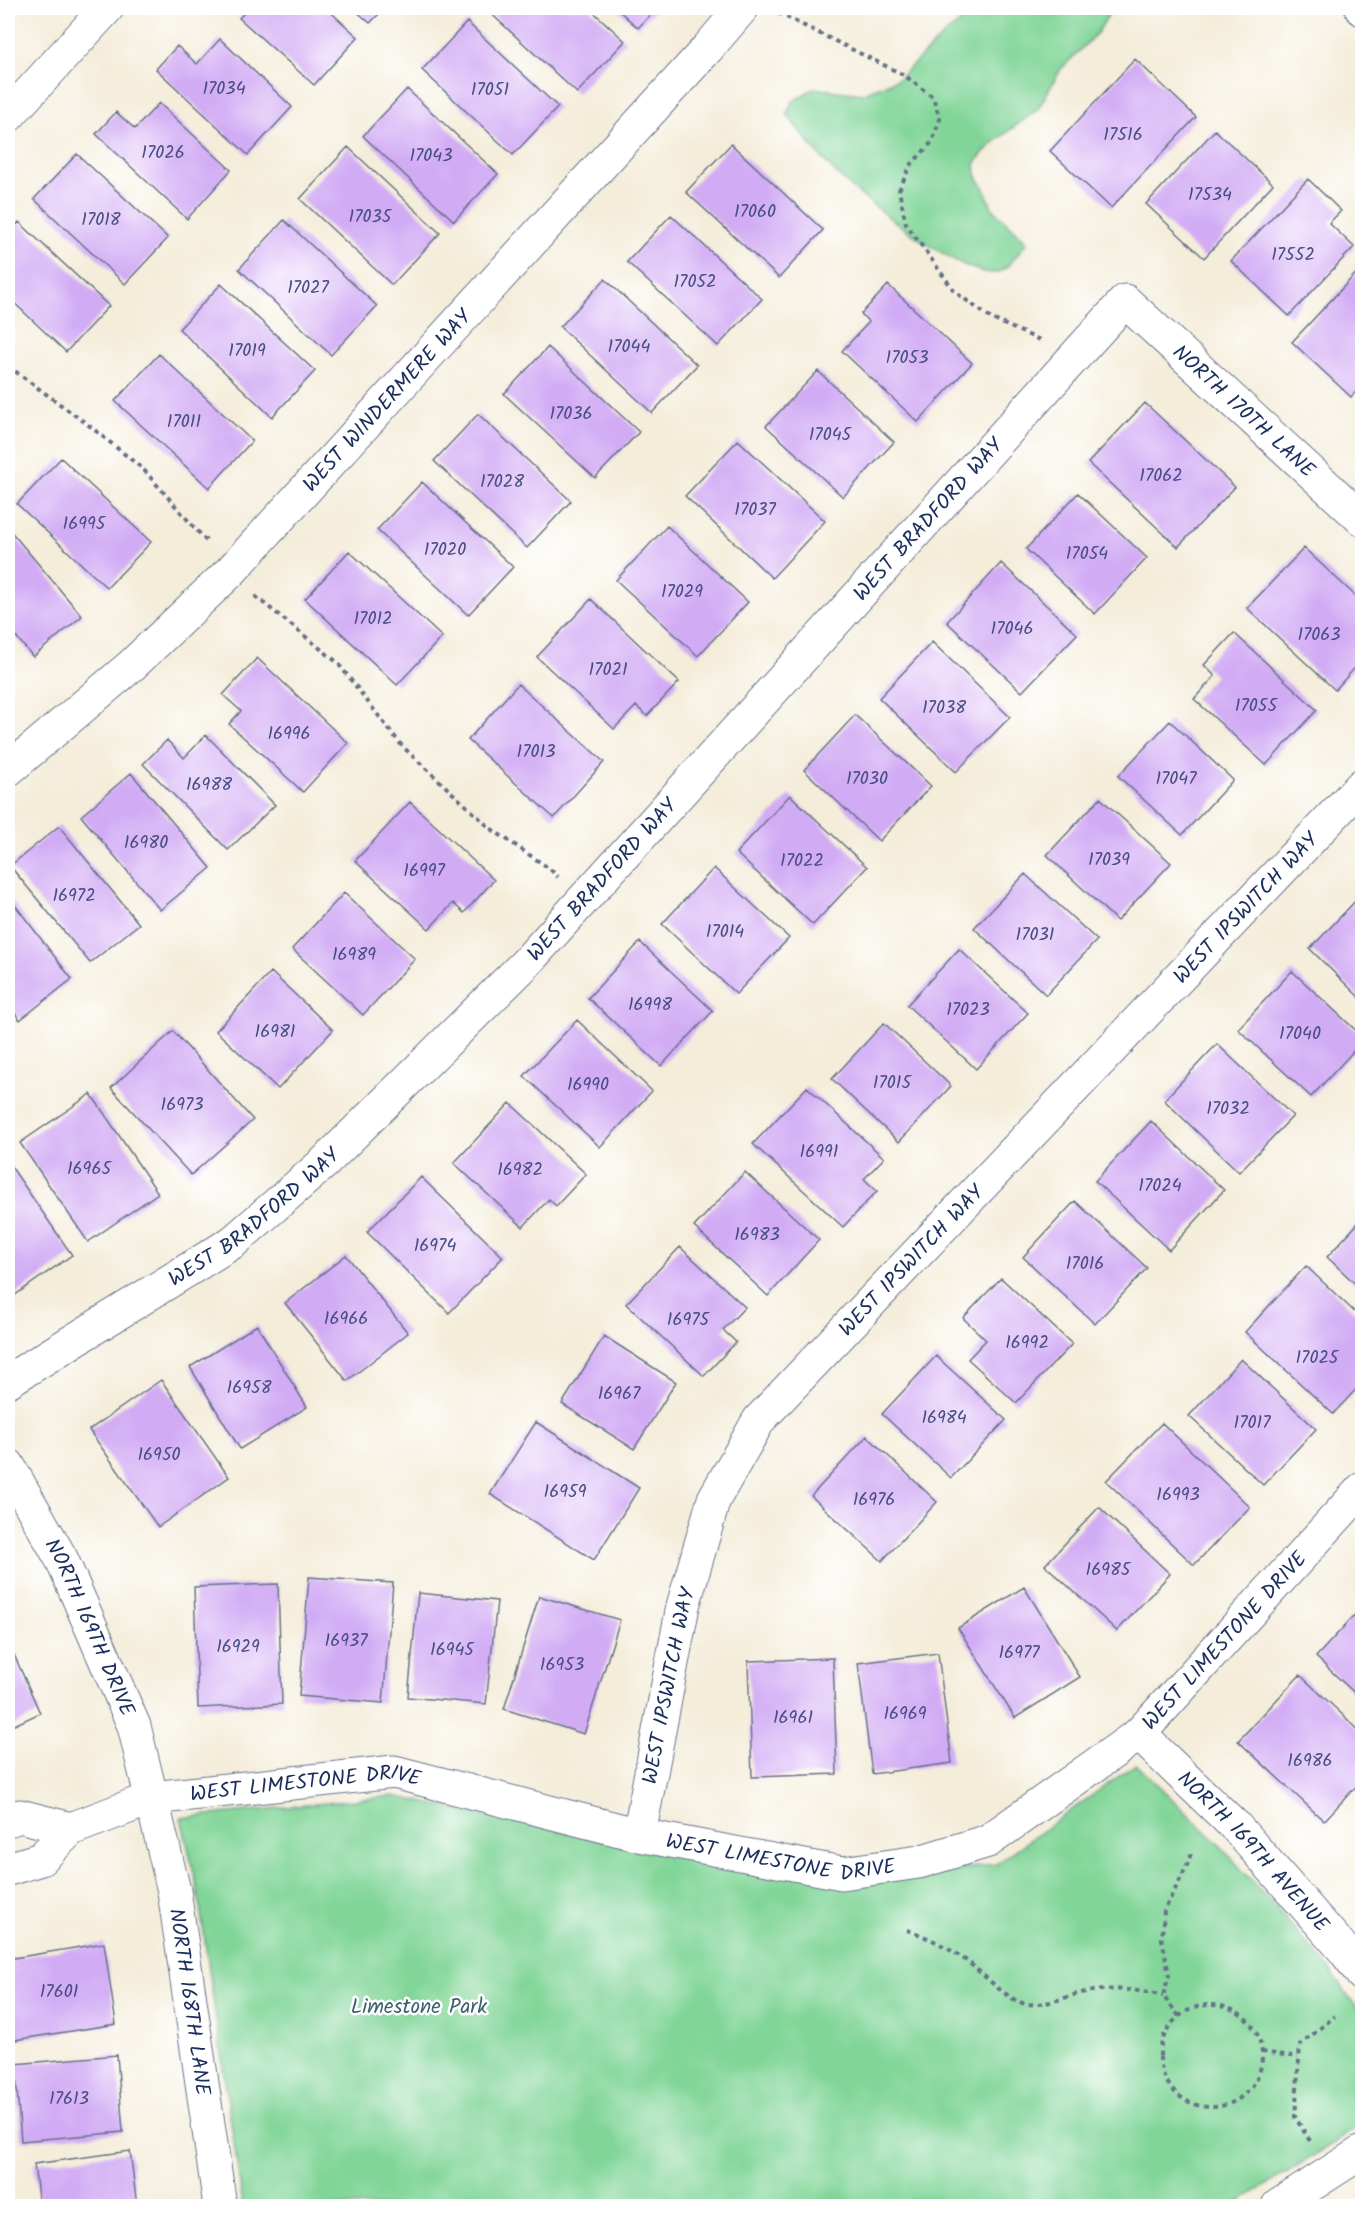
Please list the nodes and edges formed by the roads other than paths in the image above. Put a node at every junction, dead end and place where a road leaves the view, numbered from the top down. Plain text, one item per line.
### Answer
1 (107, 8) edge
2 (742, 8) edge
3 (8, 116) edge
4 (1125, 301) joint
5 (1362, 519) edge
6 (8, 770) edge
7 (1362, 785) edge
8 (8, 1381) edge
9 (8, 1465) edge
10 (1362, 1489) edge
11 (1139, 1734) junction
12 (152, 1798) junction
13 (8, 1820) edge
14 (70, 1829) junction
15 (639, 1835) junction
16 (8, 1869) edge
17 (1362, 1974) edge
18 (1362, 2152) edge
19 (219, 2206) edge
20 (1278, 2206) edge

1 - 3 street
2 - 6 street, WEST WINDERMERE WAY
4 - 5 street, NORTH 170TH LANE
4 - 8 street, WEST BRADFORD WAY
7 - 15 street, WEST IPSWITCH WAY
9 - 12 street, NORTH 169TH DRIVE
10 - 11 street, WEST LIMESTONE DRIVE
11 - 15 street, WEST LIMESTONE DRIVE
11 - 17 street, NORTH 169TH AVENUE
12 - 14 street, WEST LIMESTONE DRIVE
12 - 15 street, WEST LIMESTONE DRIVE
12 - 19 street, NORTH 168TH LANE
13 - 14 street
14 - 16 street, WEST LIMESTONE DRIVE
18 - 20 street

